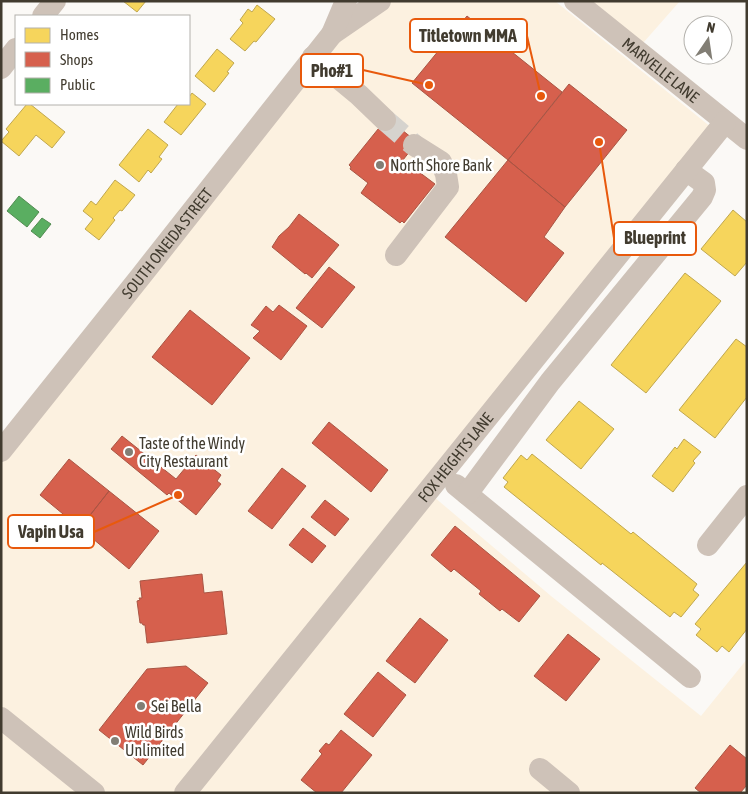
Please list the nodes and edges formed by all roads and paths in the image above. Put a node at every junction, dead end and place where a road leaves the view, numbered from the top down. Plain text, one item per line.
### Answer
1 (55, 1) edge
2 (346, 1) edge
3 (380, 1) edge
4 (575, 1) edge
5 (44, 15) edge
6 (332, 34) junction
7 (15, 50) edge
8 (313, 57) junction
9 (1, 68) edge
10 (385, 120) tunnel mouth
11 (725, 122) junction
12 (747, 139) edge
13 (414, 145) tunnel mouth
14 (686, 170) junction
15 (396, 255) dead end
16 (609, 266) junction
17 (630, 284) junction
18 (529, 365) junction
19 (550, 382) junction
20 (1, 451) edge
21 (442, 474) junction
22 (467, 494) junction
23 (747, 496) edge
24 (708, 544) dead end
25 (690, 677) dead end
26 (1, 718) edge
27 (540, 769) dead end
28 (94, 793) edge
29 (185, 793) edge
30 (569, 793) edge

1 - 5 street
2 - 6 street, SOUTH ONEIDA STREET
3 - 6 street, SOUTH ONEIDA STREET
4 - 11 street, MARVELLE LANE
6 - 8 street, SOUTH ONEIDA STREET
7 - 9 street
8 - 10 street
8 - 20 street, SOUTH ONEIDA STREET
11 - 12 street, MARVELLE LANE
11 - 14 street, FOX HEIGHTS LANE
13 - 15 street
14 - 16 street, FOX HEIGHTS LANE
14 - 17 street
16 - 17 street
16 - 18 street, FOX HEIGHTS LANE
17 - 19 street
18 - 19 street
18 - 21 street, FOX HEIGHTS LANE
19 - 22 street
21 - 22 street
21 - 29 street, FOX HEIGHTS LANE
22 - 25 street
23 - 24 street
26 - 28 street
27 - 30 street

